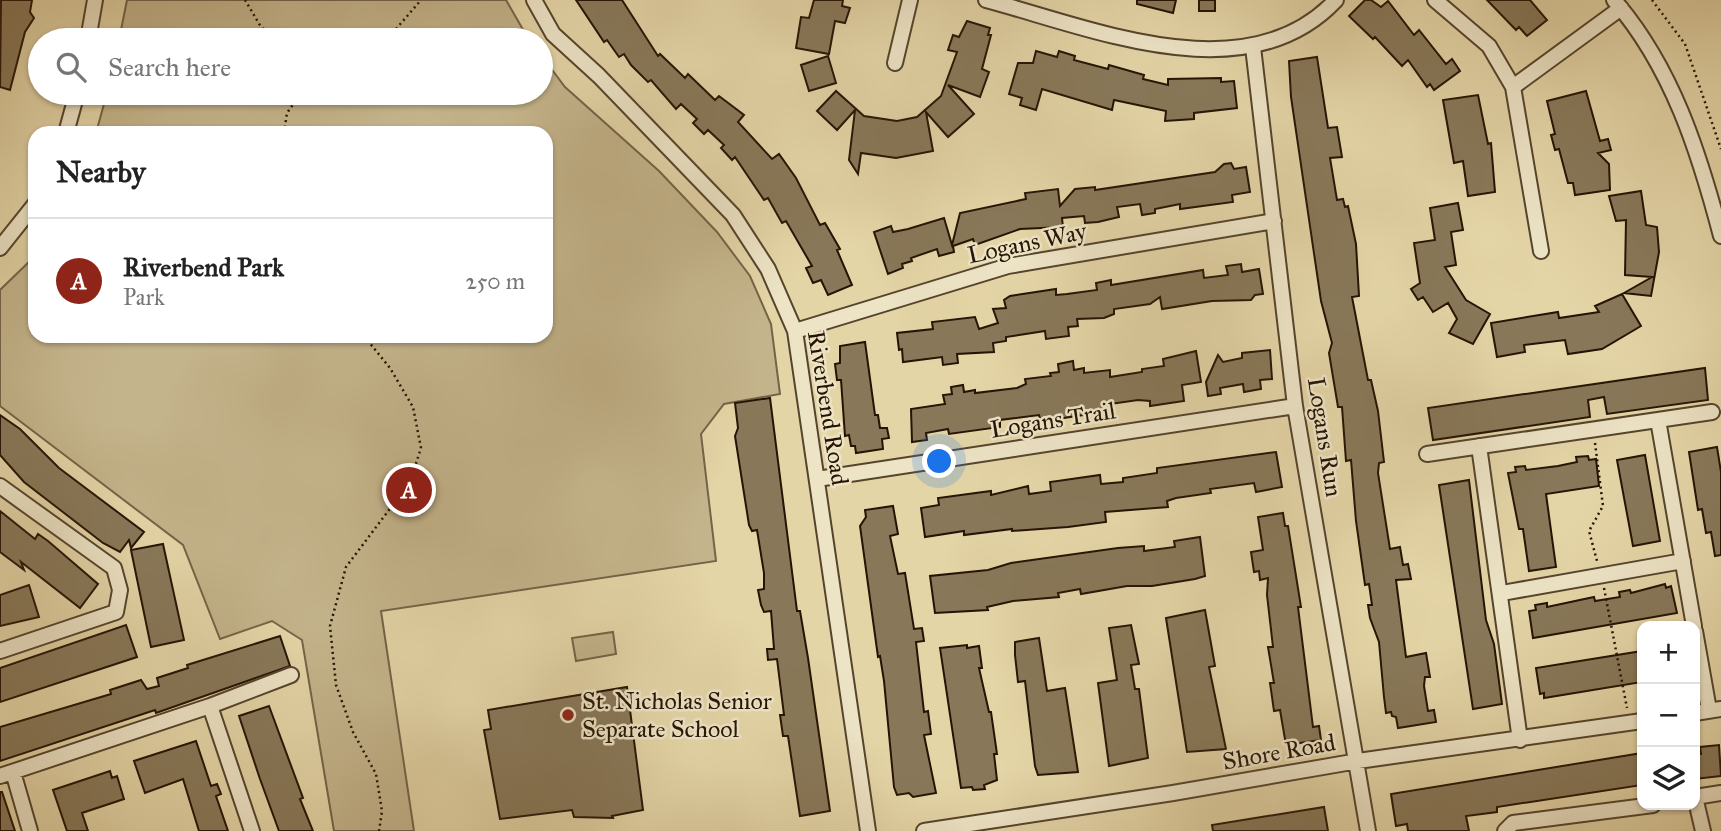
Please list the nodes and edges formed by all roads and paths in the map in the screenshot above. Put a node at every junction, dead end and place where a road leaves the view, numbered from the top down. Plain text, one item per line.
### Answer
1 (95, 0) edge
2 (245, 0) edge
3 (421, 0) edge
4 (534, 0) edge
5 (910, 0) edge
6 (986, 0) edge
7 (1336, 0) edge
8 (1435, 0) edge
9 (1651, 0) edge
10 (1618, 4) edge
11 (90, 28) edge
12 (262, 28) edge
13 (397, 28) edge
14 (550, 28) edge
15 (553, 34) edge
16 (1252, 47) junction
17 (895, 62) dead end
18 (1513, 86) junction
19 (74, 105) edge
20 (293, 105) edge
21 (68, 126) edge
22 (285, 126) edge
23 (1721, 149) edge
24 (28, 213) edge
25 (1274, 221) junction
26 (1721, 236) edge
27 (0, 248) edge
28 (1541, 251) dead end
29 (795, 331) junction
30 (370, 343) edge
31 (1295, 406) junction
32 (1712, 412) dead end
33 (1658, 419) junction
34 (1479, 446) junction
35 (1427, 454) dead end
36 (817, 479) junction
37 (0, 486) edge
38 (1682, 561) junction
39 (1502, 593) junction
40 (1693, 621) edge
41 (0, 651) edge
42 (1700, 664) edge
43 (291, 675) dead end
44 (210, 706) junction
45 (1708, 711) edge
46 (1637, 722) edge
47 (1520, 740) junction
48 (1358, 761) junction
49 (7, 774) edge
50 (1721, 793) edge
51 (1700, 796) edge
52 (1637, 807) edge
53 (1698, 810) edge
54 (30, 831) edge
55 (252, 831) edge
56 (379, 831) edge
57 (868, 831) edge
58 (925, 831) edge
59 (1368, 831) edge
60 (1505, 831) edge
61 (1703, 831) edge

1 - 11 street
2 - 12 path
3 - 13 path
4 - 14 street, Riverbend Road
5 - 17 street
6 - 16 street
7 - 16 street
8 - 18 street
9 - 23 path
10 - 18 street
10 - 26 street
15 - 29 street, Riverbend Road
16 - 25 street, Logans Run
18 - 28 street
19 - 21 street
20 - 22 path
24 - 27 street
25 - 29 street, Logans Way
25 - 31 street, Logans Run
29 - 36 street, Riverbend Road
30 - 56 path
31 - 36 street, Logans Trail
31 - 48 street, Logans Run
32 - 33 street
33 - 34 street
33 - 38 street
34 - 35 street
34 - 39 street
36 - 57 street, Riverbend Road
37 - 41 street
38 - 39 street
38 - 40 street
39 - 47 street
42 - 45 street
43 - 44 street
44 - 49 street
44 - 55 street
46 - 47 street, Shore Road
47 - 48 street, Shore Road
48 - 58 street, Shore Road
48 - 59 street, Logans Run
49 - 54 street
50 - 51 street
52 - 60 street
53 - 61 street

